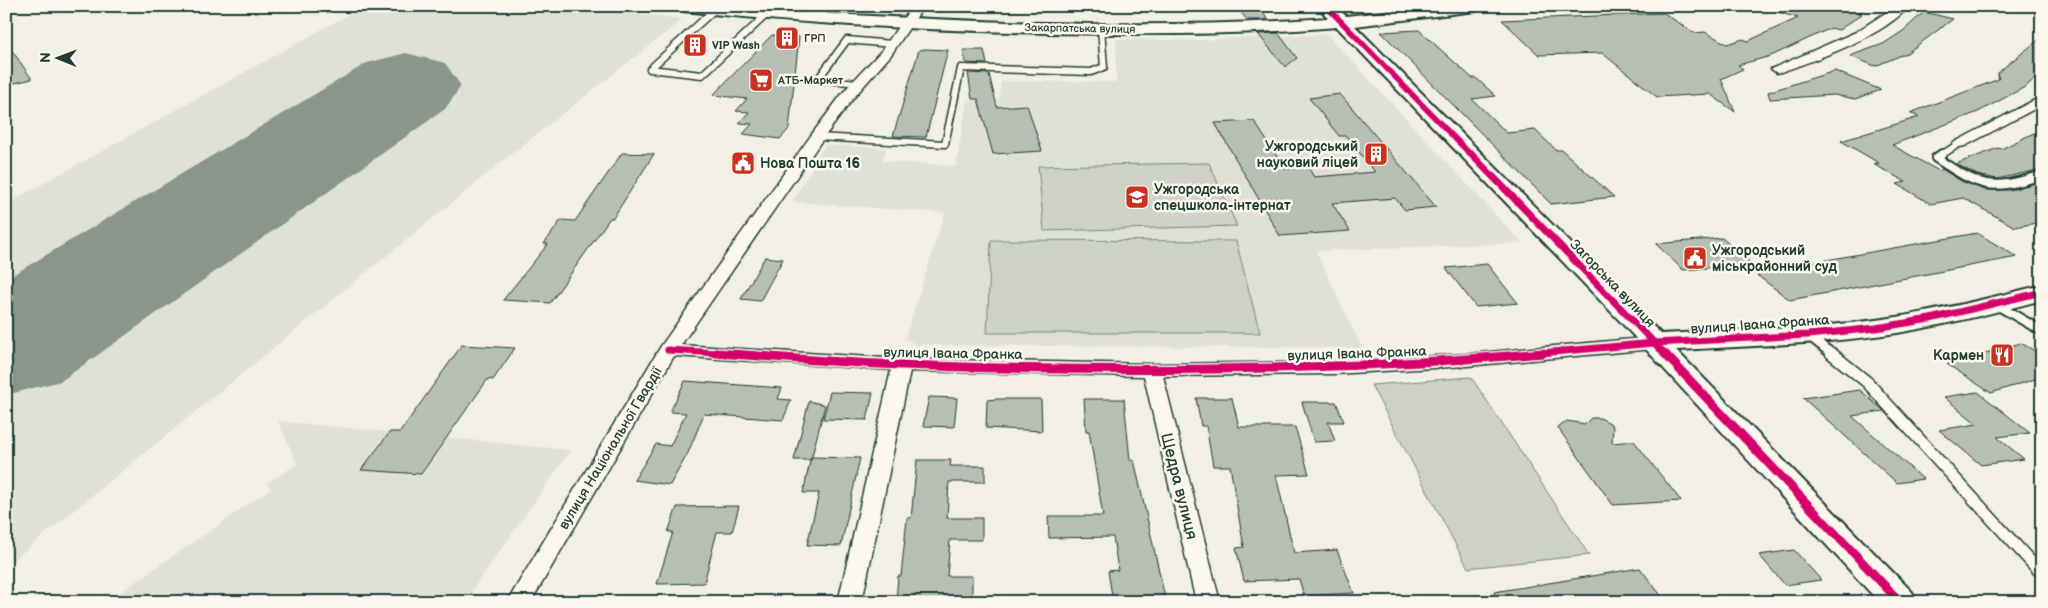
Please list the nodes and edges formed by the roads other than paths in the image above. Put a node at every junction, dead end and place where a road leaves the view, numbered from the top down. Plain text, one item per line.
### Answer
1 (684, 6) edge
2 (918, 6) edge
3 (1326, 6) edge
4 (1475, 6) edge
5 (1903, 6) edge
6 (709, 8) edge
7 (1457, 8) edge
8 (823, 13) edge
9 (765, 16) junction
10 (1342, 23) junction
11 (906, 24) junction
12 (1101, 29) junction
13 (892, 44) junction
14 (1777, 69) dead end
15 (858, 83) junction
16 (2042, 100) edge
17 (817, 137) junction
18 (1960, 143) joint
19 (2042, 175) edge
20 (2042, 292) edge
21 (1994, 304) junction
22 (2042, 331) edge
23 (1808, 335) junction
24 (1654, 343) junction
25 (668, 350) junction
26 (902, 366) junction
27 (1152, 370) junction
28 (2042, 574) edge
29 (519, 602) edge
30 (850, 602) edge
31 (1208, 602) edge
32 (1900, 602) edge

1 - 6 street, Закарпатська вулиця
2 - 11 street, вулиця Національної Гвардії
3 - 10 street, Загорська вулиця
4 - 7 street, Закарпатська вулиця
5 - 14 street
6 - 9 street, Закарпатська вулиця
6 - 9 lane
7 - 10 street, Закарпатська вулиця
8 - 9 street, Закарпатська вулиця
8 - 11 street, Закарпатська вулиця
10 - 12 street, Закарпатська вулиця
10 - 24 street, Загорська вулиця
11 - 12 street, Закарпатська вулиця
11 - 13 street, вулиця Національної Гвардії
12 - 17 lane
13 - 15 street, вулиця Національної Гвардії
13 - 15 lane
15 - 17 street, вулиця Національної Гвардії
16 - 18 street
17 - 25 street, вулиця Національної Гвардії
18 - 19 lane
20 - 21 street, вулиця Івана Франка
21 - 22 lane
21 - 23 street, вулиця Івана Франка
23 - 24 street, вулиця Івана Франка
23 - 28 lane
24 - 27 street, вулиця Івана Франка
24 - 32 street, Загорська вулиця
25 - 26 street, вулиця Івана Франка
25 - 29 street, вулиця Національної Гвардії
26 - 27 street, вулиця Івана Франка
26 - 30 street
27 - 31 street, Щедра вулиця

